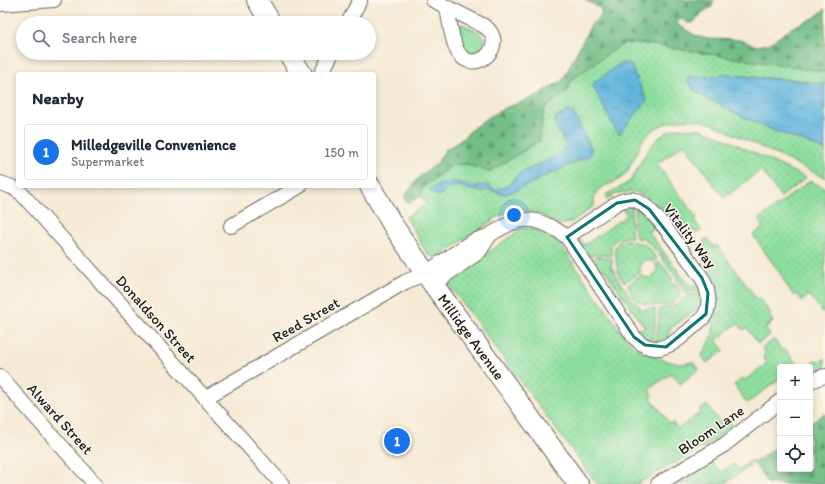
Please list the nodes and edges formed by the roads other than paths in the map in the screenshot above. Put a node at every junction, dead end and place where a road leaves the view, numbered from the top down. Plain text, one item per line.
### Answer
1 (54, 0) edge
2 (257, 0) edge
3 (360, 0) edge
4 (434, 0) edge
5 (0, 4) edge
6 (447, 7) dead end
7 (266, 16) edge
8 (352, 16) edge
9 (293, 60) edge
10 (329, 60) edge
11 (301, 72) edge
12 (323, 72) edge
13 (0, 183) edge
14 (297, 188) edge
15 (371, 188) edge
16 (231, 226) dead end
17 (567, 237) junction
18 (430, 278) junction
19 (825, 376) edge
20 (0, 377) edge
21 (813, 380) edge
22 (205, 398) junction
23 (777, 403) edge
24 (95, 484) edge
25 (282, 484) edge
26 (578, 484) edge
27 (658, 484) edge

1 - 5 street
2 - 7 street
3 - 8 street
4 - 6 street
9 - 11 street
10 - 12 street
13 - 22 street, Donaldson Street
14 - 16 street
15 - 18 street, Millidge Avenue
17 - 17 street, Vitality Way
17 - 18 street, Vitality Way
18 - 22 street, Reed Street
18 - 26 street, Millidge Avenue
19 - 21 street
20 - 24 street, Alward Street
22 - 25 street, Donaldson Street
23 - 27 street, Bloom Lane

